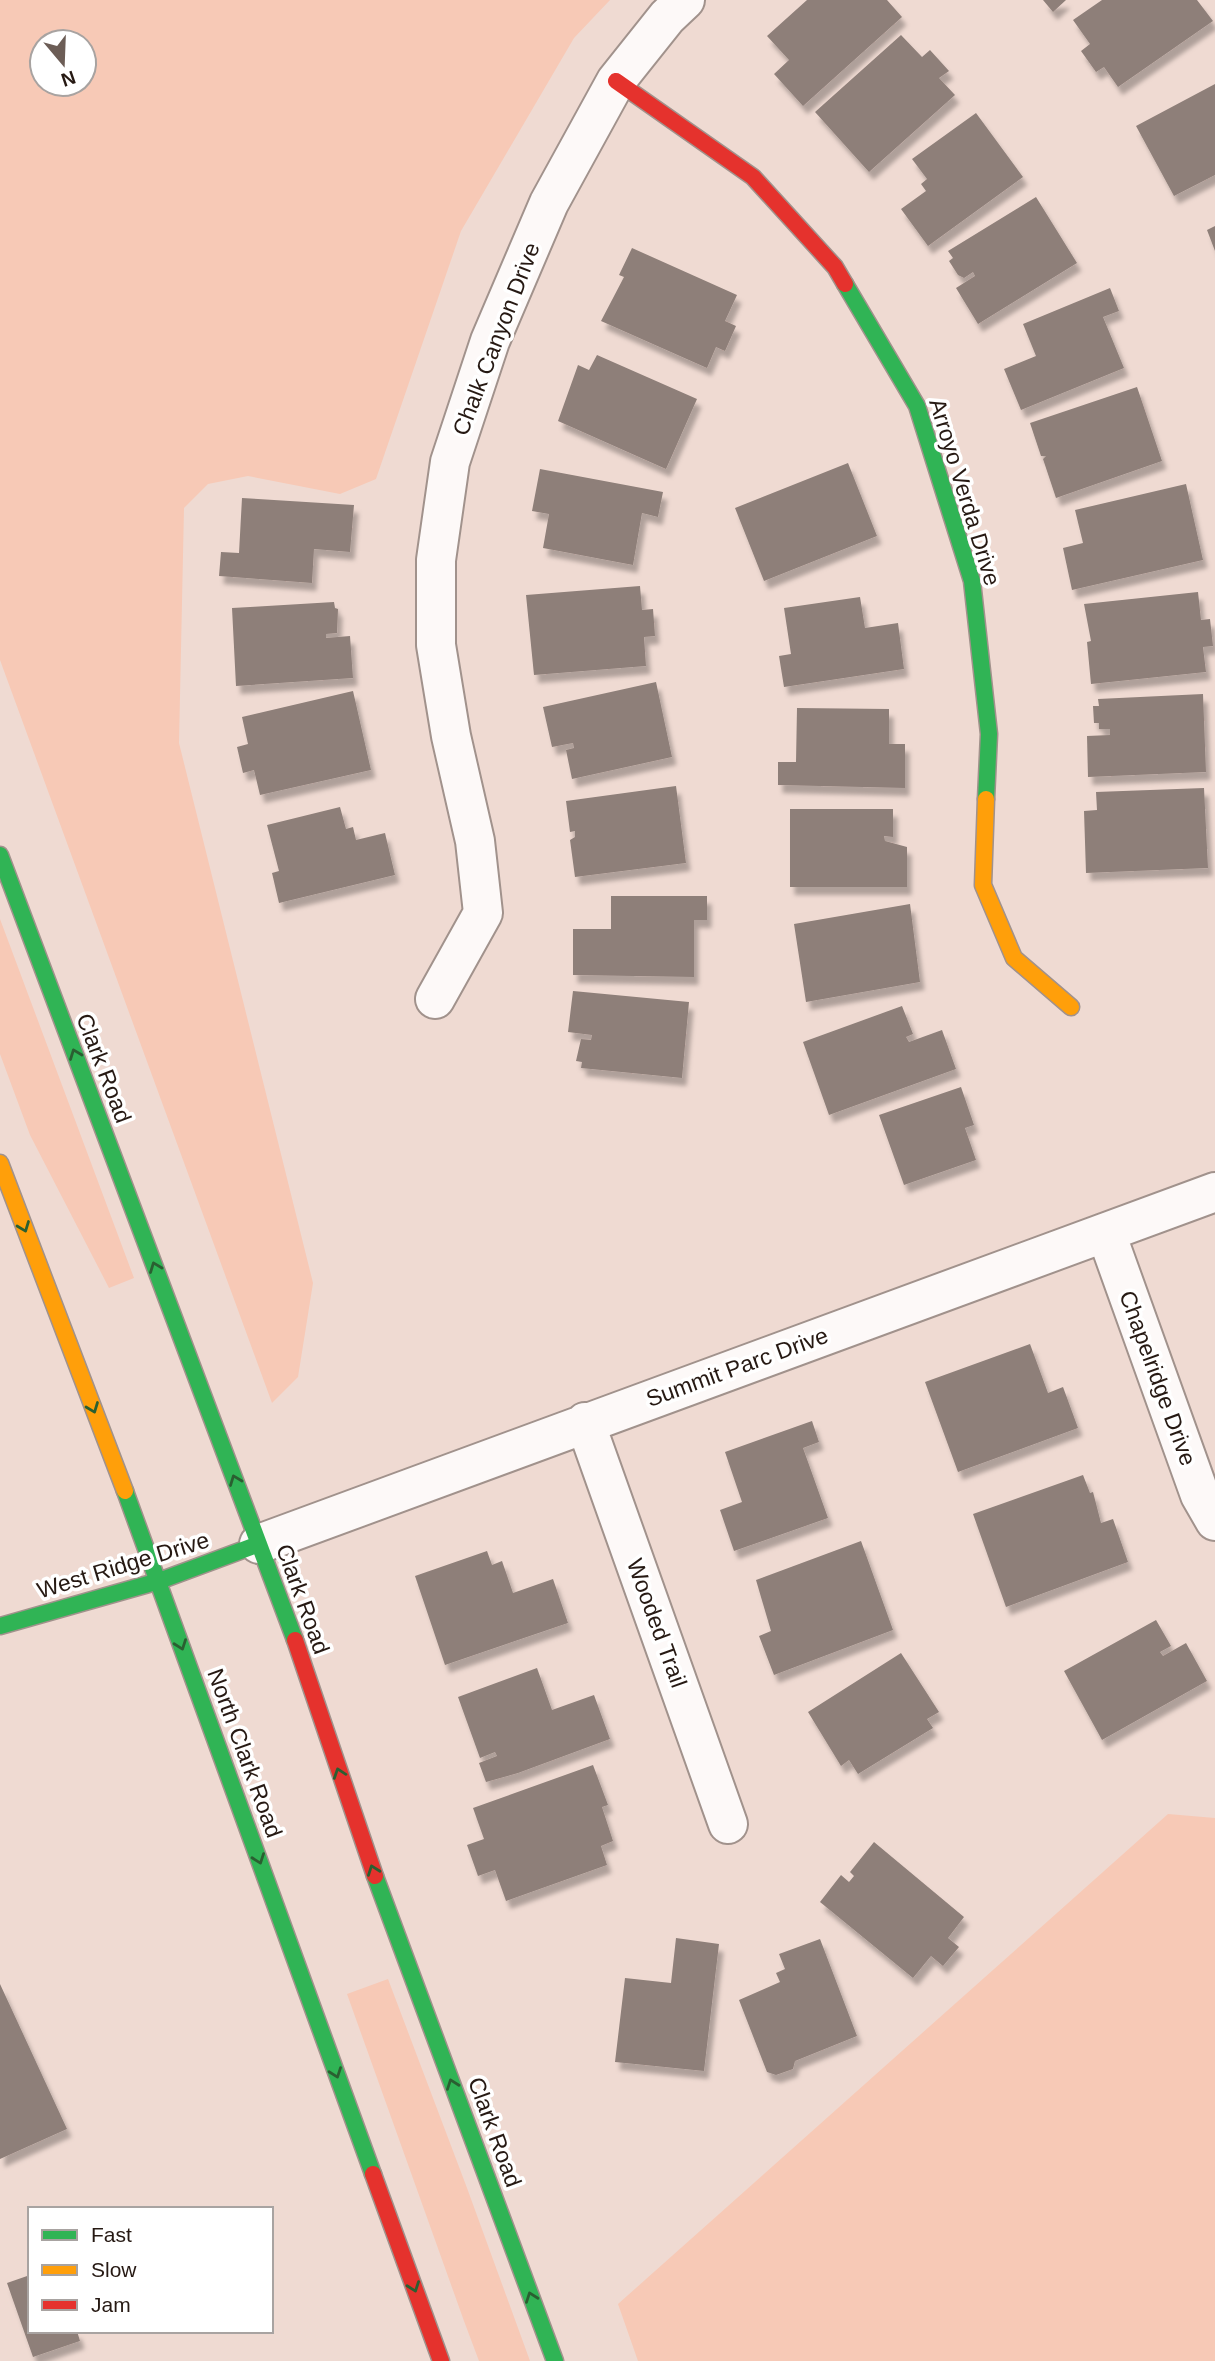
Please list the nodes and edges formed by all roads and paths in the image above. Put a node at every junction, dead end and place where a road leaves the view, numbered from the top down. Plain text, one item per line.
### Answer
1 (685, 0) edge
2 (616, 81) junction
3 (0, 855) edge
4 (435, 999) dead end
5 (1071, 1007) dead end
6 (0, 1163) edge
7 (1215, 1192) edge
8 (1106, 1233) junction
9 (585, 1422) junction
10 (1215, 1521) edge
11 (259, 1544) junction
12 (159, 1581) junction
13 (0, 1626) edge
14 (728, 1824) dead end
15 (441, 2361) edge
16 (555, 2361) edge

1 - 2 street, Chalk Canyon Drive
2 - 4 street, Chalk Canyon Drive
2 - 5 main road, Arroyo Verda Drive
11 -> 3 main road, Clark Road
6 -> 12 main road, North Clark Road
7 - 8 street, Summit Parc Drive
8 - 9 street, Summit Parc Drive
8 - 10 street, Chapelridge Drive
9 - 11 street, Summit Parc Drive
9 - 14 street, Wooded Trail
11 - 12 main road, West Ridge Drive
16 -> 11 main road, Clark Road
12 - 13 main road, West Ridge Drive
12 -> 15 main road, North Clark Road

